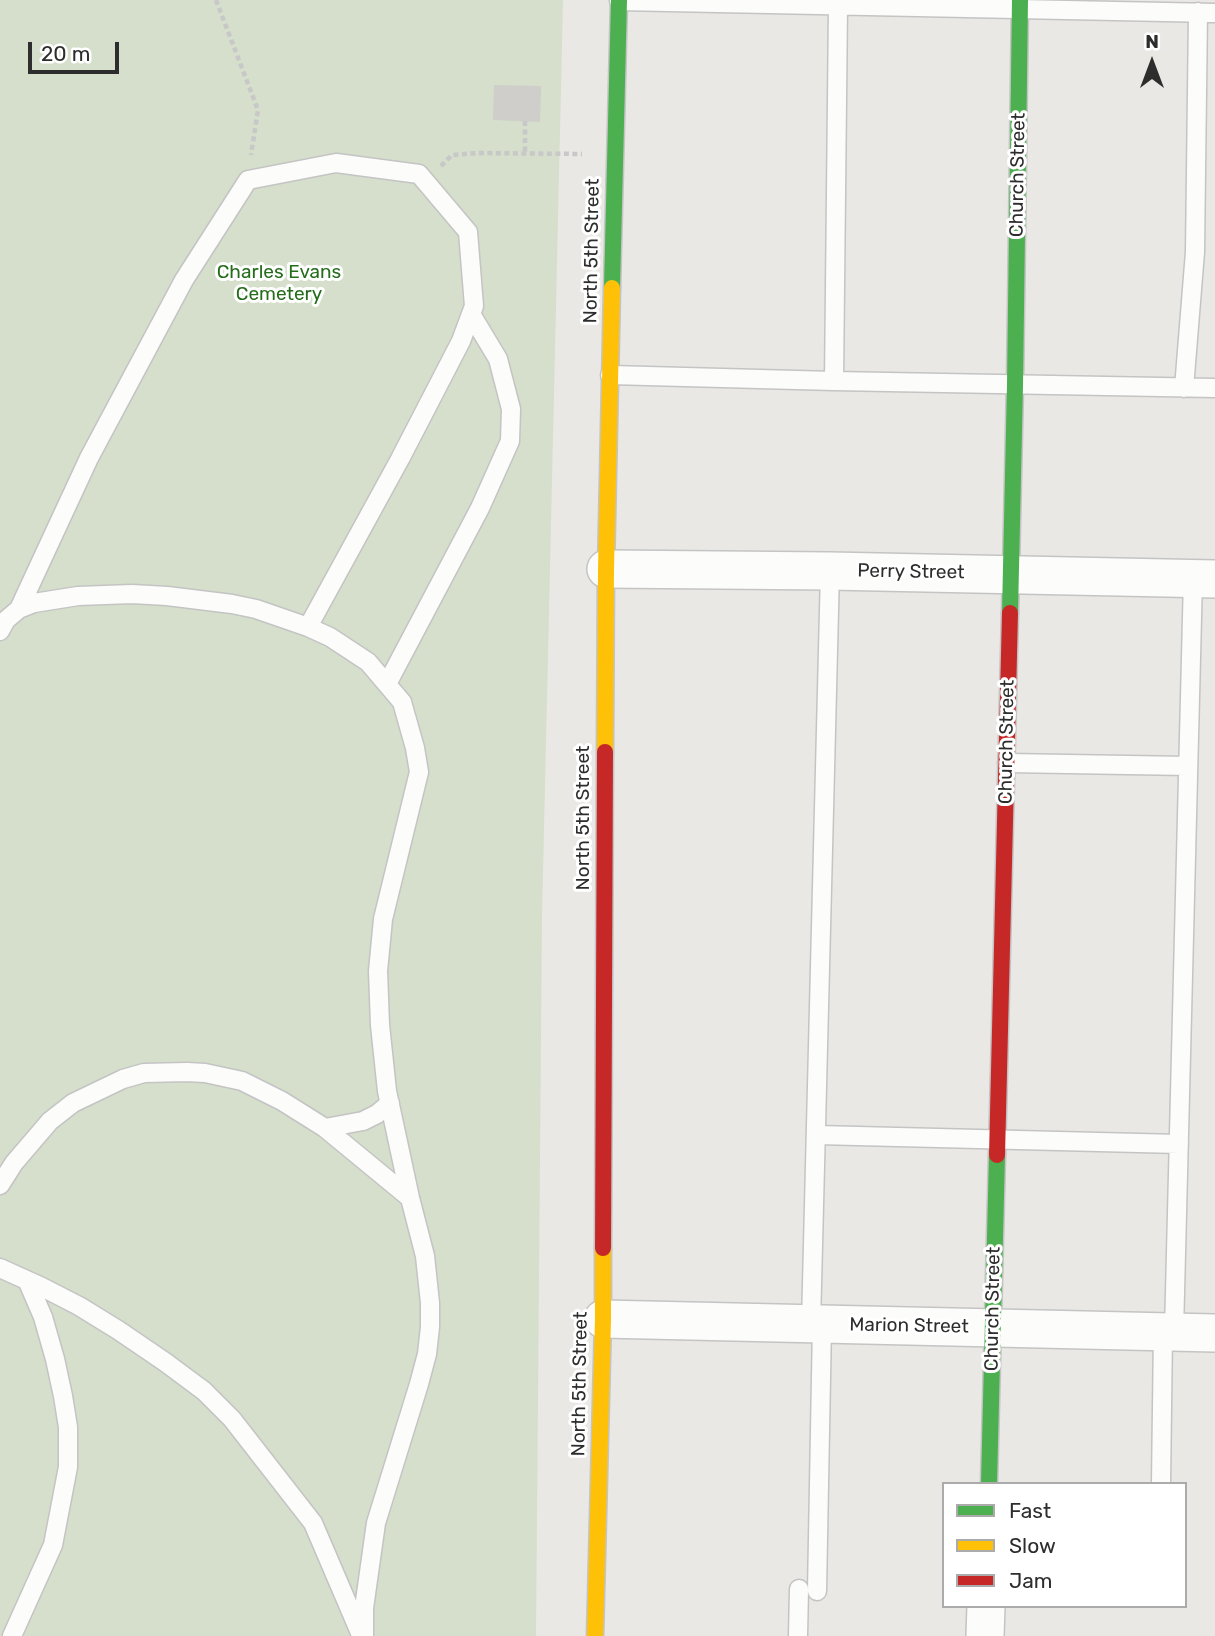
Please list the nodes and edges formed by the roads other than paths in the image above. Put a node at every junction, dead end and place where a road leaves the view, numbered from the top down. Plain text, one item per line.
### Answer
1 (619, 0) edge
2 (1020, 5) edge
3 (838, 6) junction
4 (1207, 13) edge
5 (471, 314) junction
6 (610, 375) junction
7 (834, 381) junction
8 (1015, 385) junction
9 (1184, 388) junction
10 (1215, 388) edge
11 (606, 569) junction
12 (830, 570) junction
13 (1011, 575) junction
14 (1204, 578) edge
15 (19, 609) junction
16 (308, 627) junction
17 (0, 631) edge
18 (387, 684) junction
19 (1007, 763) junction
20 (1188, 766) junction
21 (390, 1103) junction
22 (325, 1128) junction
23 (817, 1135) junction
24 (997, 1140) junction
25 (1179, 1144) junction
26 (0, 1185) edge
27 (410, 1198) junction
28 (0, 1268) edge
29 (27, 1280) junction
30 (603, 1320) junction
31 (816, 1324) junction
32 (993, 1327) junction
33 (1168, 1332) junction
34 (1215, 1333) edge
35 (989, 1482) edge
36 (1161, 1482) edge
37 (986, 1608) edge
38 (12, 1636) edge
39 (363, 1636) edge
40 (595, 1636) edge
41 (798, 1636) edge
42 (985, 1636) edge

1 - 3 lane
1 - 6 main road, North 5th Street
2 - 3 lane
2 - 4 lane
2 - 8 main road, Church Street
3 - 7 lane
4 - 9 lane
5 - 15 lane
5 - 16 lane
5 - 18 lane
6 - 7 lane
6 - 11 main road, North 5th Street
7 - 8 lane
8 - 9 lane
8 - 13 main road, Church Street
9 - 10 lane
11 - 12 street, Perry Street
11 - 30 main road, North 5th Street
12 - 13 street, Perry Street
12 - 23 lane
13 - 14 street, Perry Street
13 - 19 main road, Church Street
14 - 20 lane
15 - 16 lane
15 - 17 lane
16 - 18 lane
18 - 21 lane
19 - 20 lane
19 - 24 main road, Church Street
20 - 25 lane
21 - 22 lane
21 - 27 lane
22 - 26 lane
22 - 27 lane
23 - 24 lane
23 - 31 lane
24 - 25 lane
24 - 32 main road, Church Street
25 - 33 lane
27 - 39 lane
28 - 29 lane
29 - 38 lane
29 - 39 lane
30 - 31 street, Marion Street
30 - 40 main road, North 5th Street
31 - 32 street, Marion Street
31 - 41 lane
32 - 33 street, Marion Street
32 - 35 main road, Church Street
33 - 34 street, Marion Street
33 - 36 lane
37 - 42 street

